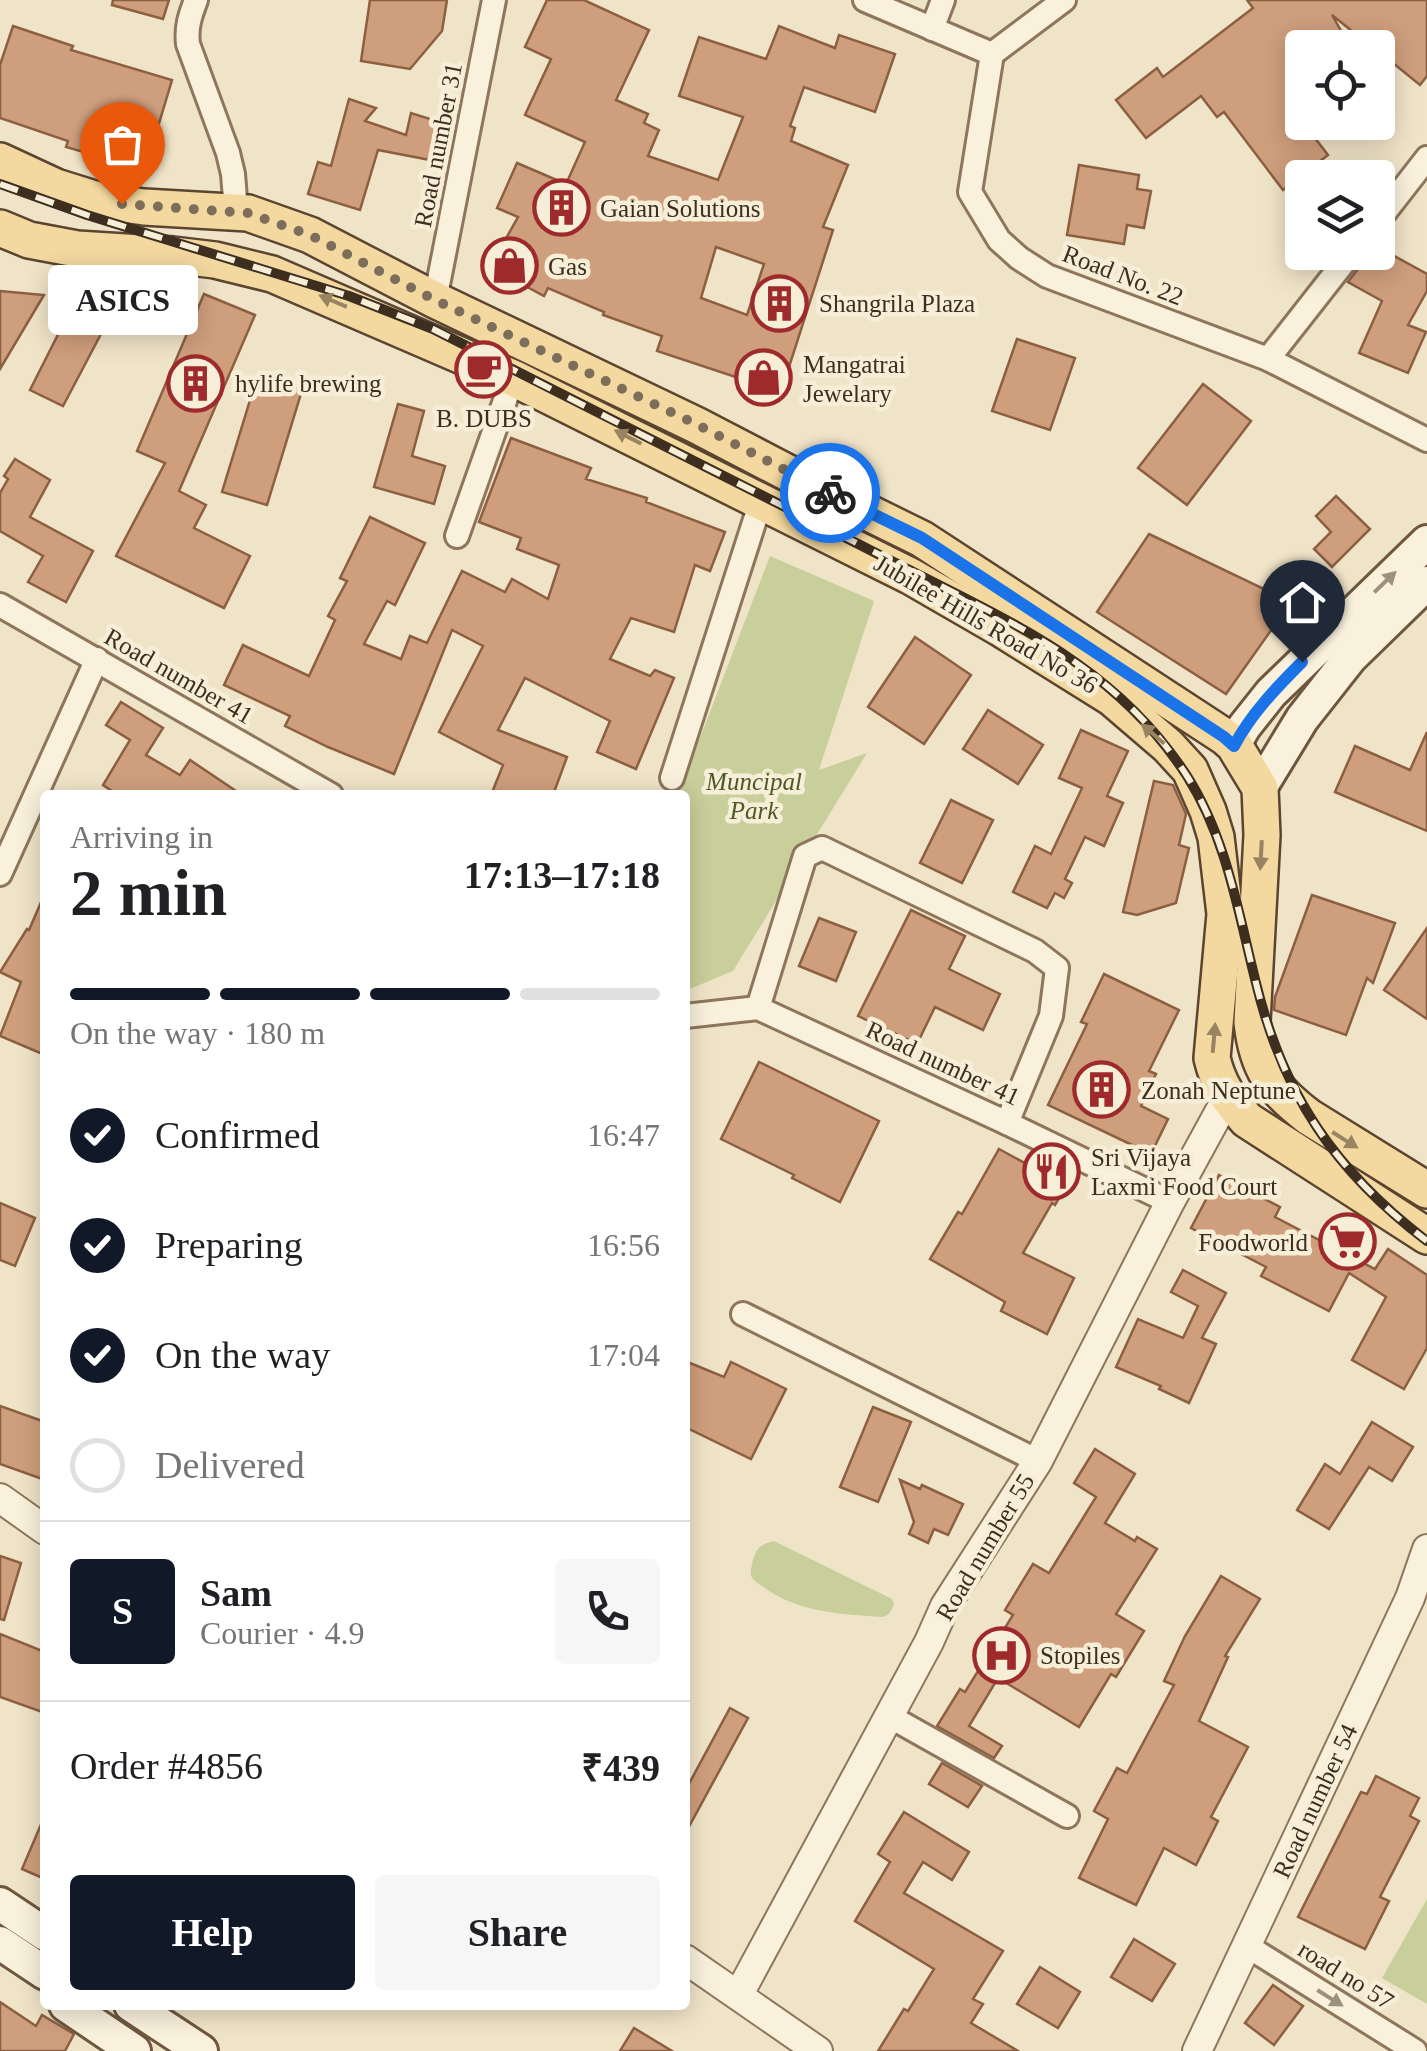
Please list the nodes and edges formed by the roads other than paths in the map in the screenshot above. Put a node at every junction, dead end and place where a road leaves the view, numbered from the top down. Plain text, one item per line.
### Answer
1 (196, 0) edge
2 (494, 0) edge
3 (865, 0) edge
4 (943, 0) edge
5 (1064, 0) edge
6 (932, 29) junction
7 (992, 54) junction
8 (1427, 158) edge
9 (0, 161) edge
10 (1395, 199) edge
11 (236, 211) junction
12 (0, 228) edge
13 (1338, 270) edge
14 (435, 300) junction
15 (1268, 359) junction
16 (513, 378) junction
17 (696, 424) junction
18 (1427, 440) edge
19 (676, 461) junction
20 (760, 501) junction
21 (457, 536) dead end
22 (1427, 542) edge
23 (1427, 583) edge
24 (0, 605) edge
25 (96, 659) junction
26 (1271, 693) junction
27 (1302, 719) junction
28 (1239, 736) junction
29 (672, 778) dead end
30 (1260, 788) junction
31 (321, 790) edge
32 (0, 874) edge
33 (758, 1008) junction
34 (690, 1015) edge
35 (1227, 1098) junction
36 (1007, 1123) junction
37 (1427, 1190) edge
38 (1170, 1202) junction
39 (1427, 1236) edge
40 (744, 1314) dead end
41 (1038, 1461) junction
42 (0, 1498) edge
43 (40, 1526) edge
44 (1427, 1549) edge
45 (1418, 1603) edge
46 (889, 1716) junction
47 (1067, 1816) dead end
48 (0, 1904) edge
49 (0, 1920) edge
50 (40, 1931) edge
51 (0, 1943) edge
52 (40, 1946) edge
53 (1247, 1946) junction
54 (0, 1960) edge
55 (690, 1962) edge
56 (40, 1971) edge
57 (40, 1988) edge
58 (739, 1994) junction
59 (73, 2010) edge
60 (99, 2010) edge
61 (138, 2010) edge
62 (160, 2010) edge
63 (134, 2051) edge
64 (160, 2051) edge
65 (201, 2051) edge
66 (222, 2051) edge
67 (818, 2051) edge
68 (1197, 2051) edge
69 (1415, 2051) edge

1 - 11 street
2 - 14 street, Road number 31
3 - 6 street
4 - 6 street
5 - 7 street
6 - 7 street
7 - 15 street, Road No. 22
8 - 10 street
9 - 11 main road, Jubilee Hills Road No 36
11 - 14 main road, Jubilee Hills Road No 36
16 -> 12 main road, Jubilee Hills Road No 36
13 - 15 street
14 - 17 main road, Jubilee Hills Road No 36
15 - 18 street, Road No. 22
19 -> 16 main road, Jubilee Hills Road No 36
16 - 21 street
17 - 19 main road
17 - 28 main road, Jubilee Hills Road No 36
19 - 20 main road, Jubilee Hills Road No 36
20 - 29 street
35 -> 20 main road, Jubilee Hills Road No 36
26 -> 22 main road
23 - 27 main road
24 - 25 street, Road number 41
25 - 31 street, Road number 41
25 - 32 street
26 - 27 main road
26 - 28 main road
27 - 30 main road
28 - 30 main road, Jubilee Hills Road No 36
30 -> 37 main road, Jubilee Hills Road No 36
33 - 34 street
33 - 36 street, Road number 41
33 - 36 street
35 - 38 street, Road number 55
35 - 39 main road
36 - 38 street, Road number 41
38 - 41 street, Road number 55
40 - 41 street
41 - 46 street, Road number 55
42 - 43 street
44 - 45 street, Road number 54
45 - 53 street, Road number 54
46 - 47 street
46 - 58 street, Road number 55
48 - 50 main road
49 - 52 main road
51 - 56 main road
53 - 68 street, Road number 54
53 -> 69 street, road no 57
54 - 57 main road
55 - 58 street
58 - 67 street
59 - 63 main road
60 - 64 main road
61 - 65 main road
62 - 66 main road

